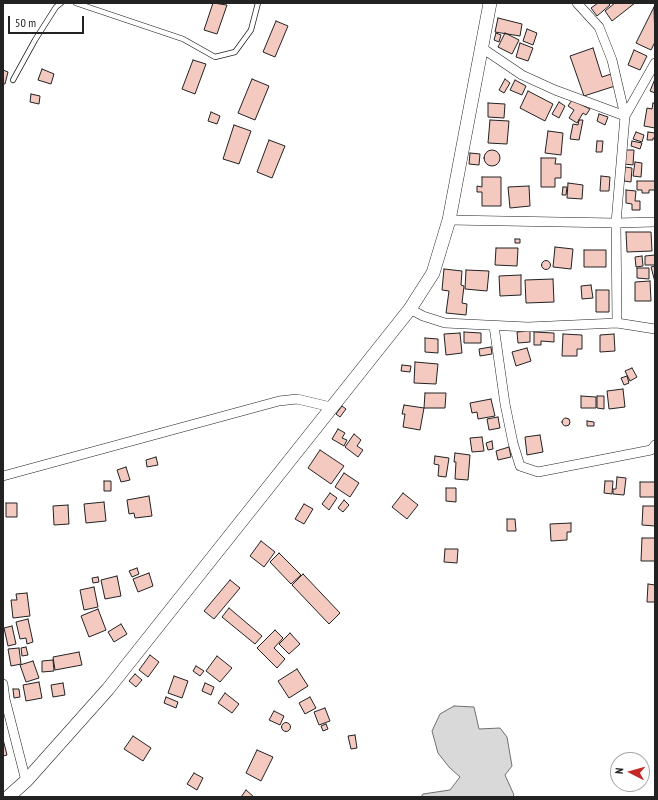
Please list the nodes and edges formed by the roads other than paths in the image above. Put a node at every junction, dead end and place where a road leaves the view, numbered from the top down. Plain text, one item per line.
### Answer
1 (61, 3) edge
2 (76, 3) edge
3 (258, 3) edge
4 (490, 3) edge
5 (577, 3) edge
6 (482, 48) junction
7 (655, 63) edge
8 (13, 80) dead end
9 (625, 116) junction
10 (449, 220) junction
11 (655, 222) edge
12 (616, 223) junction
13 (410, 309) junction
14 (617, 323) junction
15 (494, 326) junction
16 (655, 328) edge
17 (331, 407) junction
18 (655, 445) edge
19 (3, 476) edge
20 (3, 684) edge
21 (26, 781) junction
22 (8, 797) edge

1 - 8 lane
2 - 3 lane
4 - 6 main road
5 - 9 street
6 - 9 street
6 - 10 main road
7 - 9 street
9 - 12 street
10 - 12 street
10 - 13 main road
11 - 12 street
12 - 14 street
13 - 15 street
13 - 17 main road
14 - 15 street
14 - 16 street
15 - 18 street
17 - 19 street
17 - 21 main road
20 - 21 street
21 - 22 main road

